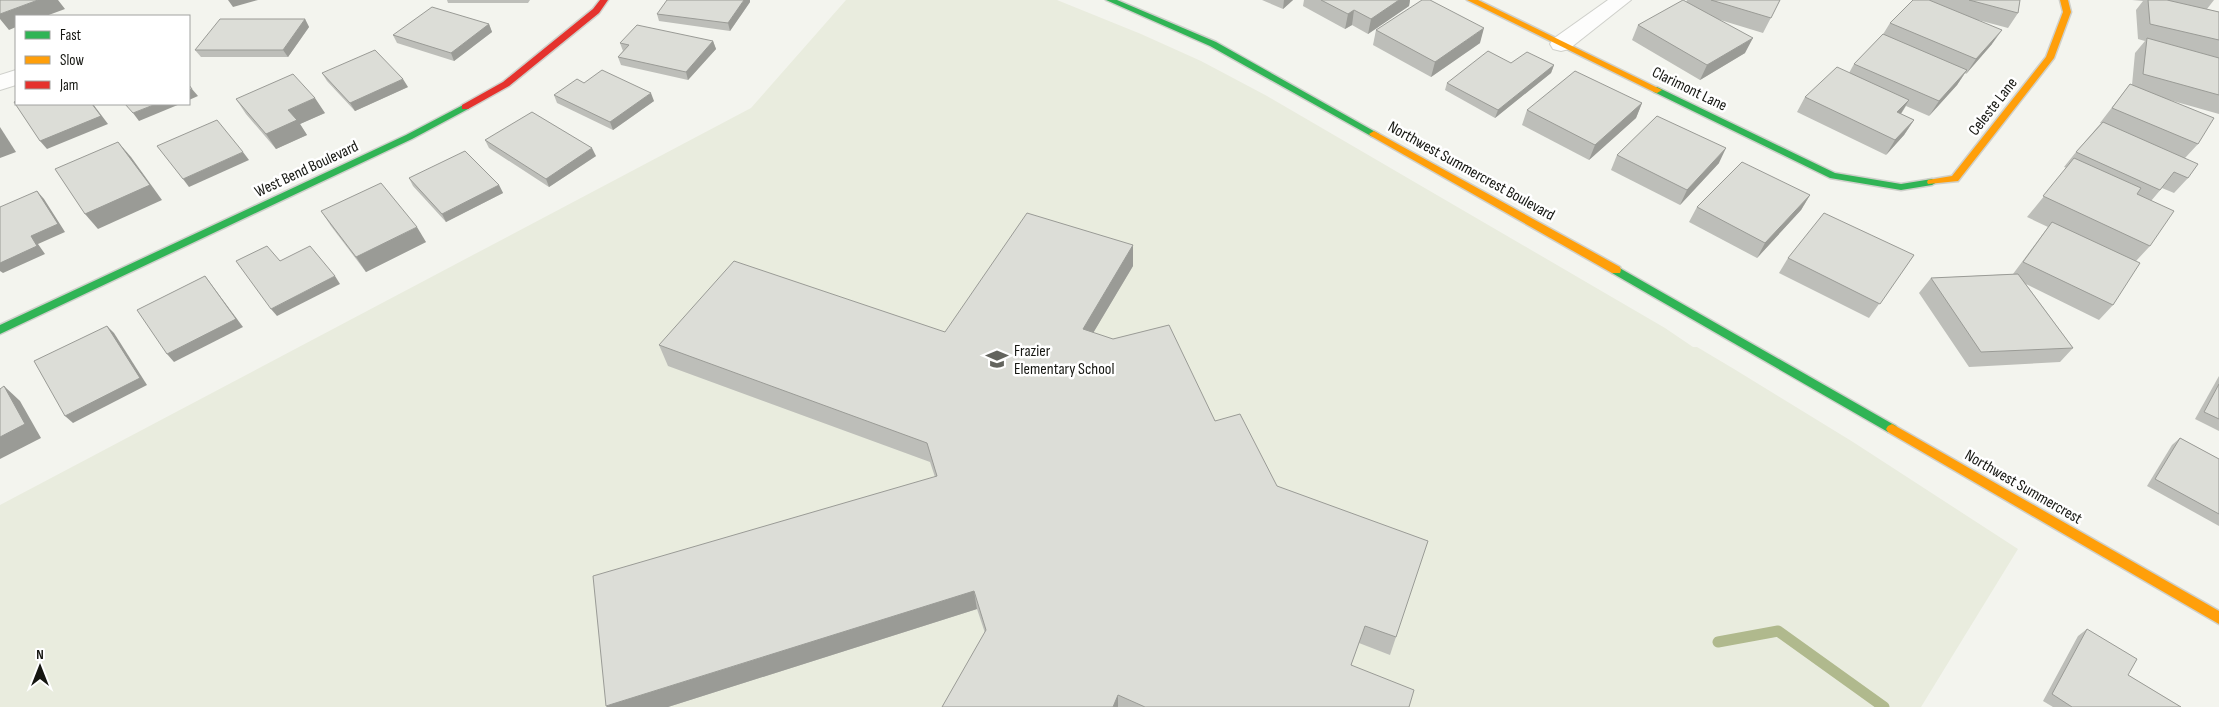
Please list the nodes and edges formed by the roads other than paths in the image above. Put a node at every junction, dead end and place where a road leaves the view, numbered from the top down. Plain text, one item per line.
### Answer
1 (604, 0) edge
2 (1110, 0) edge
3 (1471, 0) edge
4 (1621, 0) edge
5 (2064, 0) edge
6 (1561, 44) junction
7 (15, 77) edge
8 (0, 83) edge
9 (1901, 187) joint
10 (0, 330) edge
11 (1812, 383) joint
12 (2219, 618) edge

1 - 10 street, West Bend Boulevard
2 - 11 street, Northwest Summercrest Boulevard
3 - 6 street, Clarimont Lane
4 - 6 street
5 - 9 street, Celeste Lane
6 - 9 street, Clarimont Lane
7 - 8 street
11 - 12 street, Northwest Summercrest

